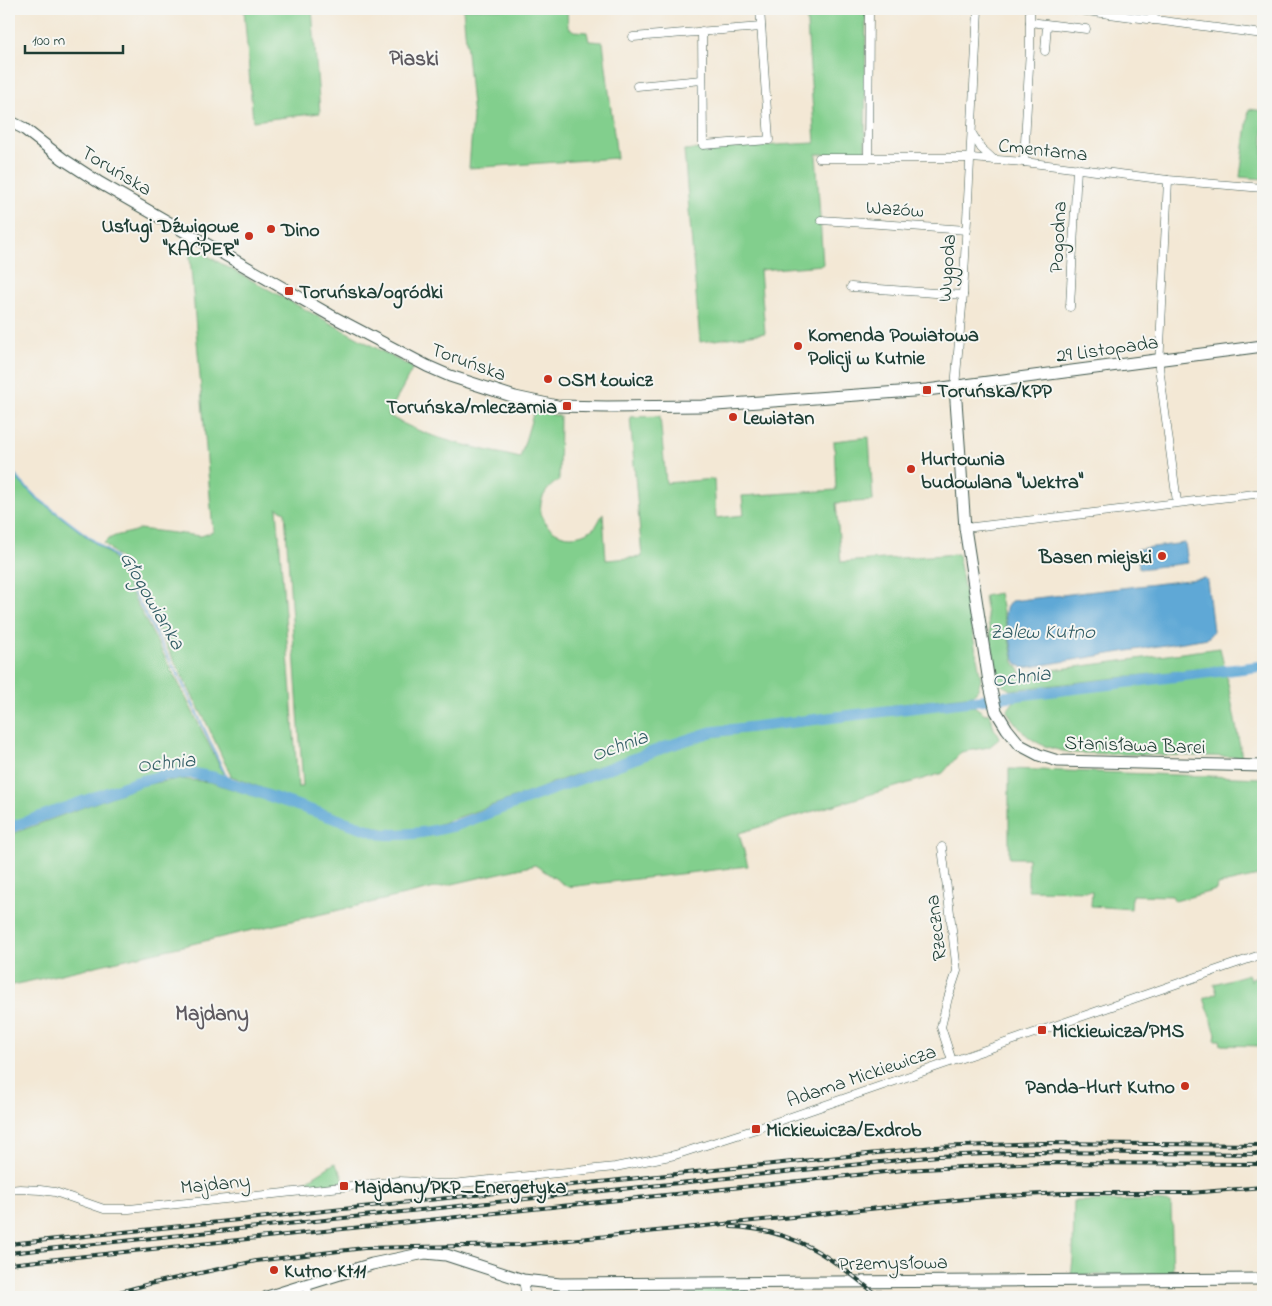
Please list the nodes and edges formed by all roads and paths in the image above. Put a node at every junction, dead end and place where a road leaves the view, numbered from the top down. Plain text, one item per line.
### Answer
1 (760, 9) edge
2 (869, 9) edge
3 (978, 9) edge
4 (1030, 9) edge
5 (1071, 9) edge
6 (1154, 9) edge
7 (1153, 20) junction
8 (1030, 22) junction
9 (1047, 25) junction
10 (761, 27) junction
11 (1086, 29) dead end
12 (702, 31) junction
13 (1263, 34) edge
14 (633, 36) dead end
15 (1045, 51) dead end
16 (702, 80) junction
17 (637, 86) dead end
18 (9, 121) edge
19 (972, 134) junction
20 (868, 157) junction
21 (819, 158) dead end
22 (971, 158) junction
23 (994, 160) junction
24 (1024, 162) junction
25 (1077, 168) junction
26 (1168, 180) junction
27 (1263, 188) edge
28 (821, 220) dead end
29 (967, 230) junction
30 (851, 287) dead end
31 (963, 295) junction
32 (1070, 307) dead end
33 (1263, 346) edge
34 (1159, 360) junction
35 (955, 387) junction
36 (1263, 493) edge
37 (1177, 502) junction
38 (965, 528) junction
39 (1263, 766) edge
40 (942, 847) dead end
41 (1263, 954) edge
42 (952, 1061) junction
43 (428, 1183) joint
44 (9, 1190) edge
45 (1263, 1279) edge
46 (523, 1280) junction
47 (305, 1284) junction
48 (266, 1297) edge
49 (310, 1297) edge
50 (526, 1297) edge

1 - 10 street
2 - 20 street
3 - 19 street, Wygoda
4 - 8 street
5 - 7 street
6 - 7 street
7 - 13 street
8 - 9 street
8 - 24 street
9 - 11 street
9 - 15 street
10 - 12 street
10 - 16 street
12 - 14 street
12 - 16 street
16 - 17 street
18 - 35 street, Toruńska
19 - 22 street, Wygoda
19 - 23 street
20 - 21 street, Cmentarna
20 - 22 street, Cmentarna
22 - 23 street, Cmentarna
22 - 29 street, Wygoda
23 - 24 street, Cmentarna
24 - 25 street, Cmentarna
25 - 26 street, Cmentarna
25 - 32 street, Pogodna
26 - 27 street, Cmentarna
26 - 34 street
28 - 29 street, Wazów
29 - 31 street, Wygoda
30 - 31 street
31 - 35 street, Wygoda
33 - 34 street, 29 Listopada
34 - 35 street, 29 Listopada
34 - 37 street
35 - 38 street, Wygoda
36 - 37 street
37 - 38 street
38 - 39 street, Stanisława Barei
40 - 42 street, Rzeczna
41 - 42 street, Adama Mickiewicza
42 - 43 street, Adama Mickiewicza
43 - 44 street, Majdany
45 - 46 street, Przemysłowa
46 - 47 street, Przemysłowa
46 - 50 street
47 - 48 street, Przemysłowa
47 - 49 street

